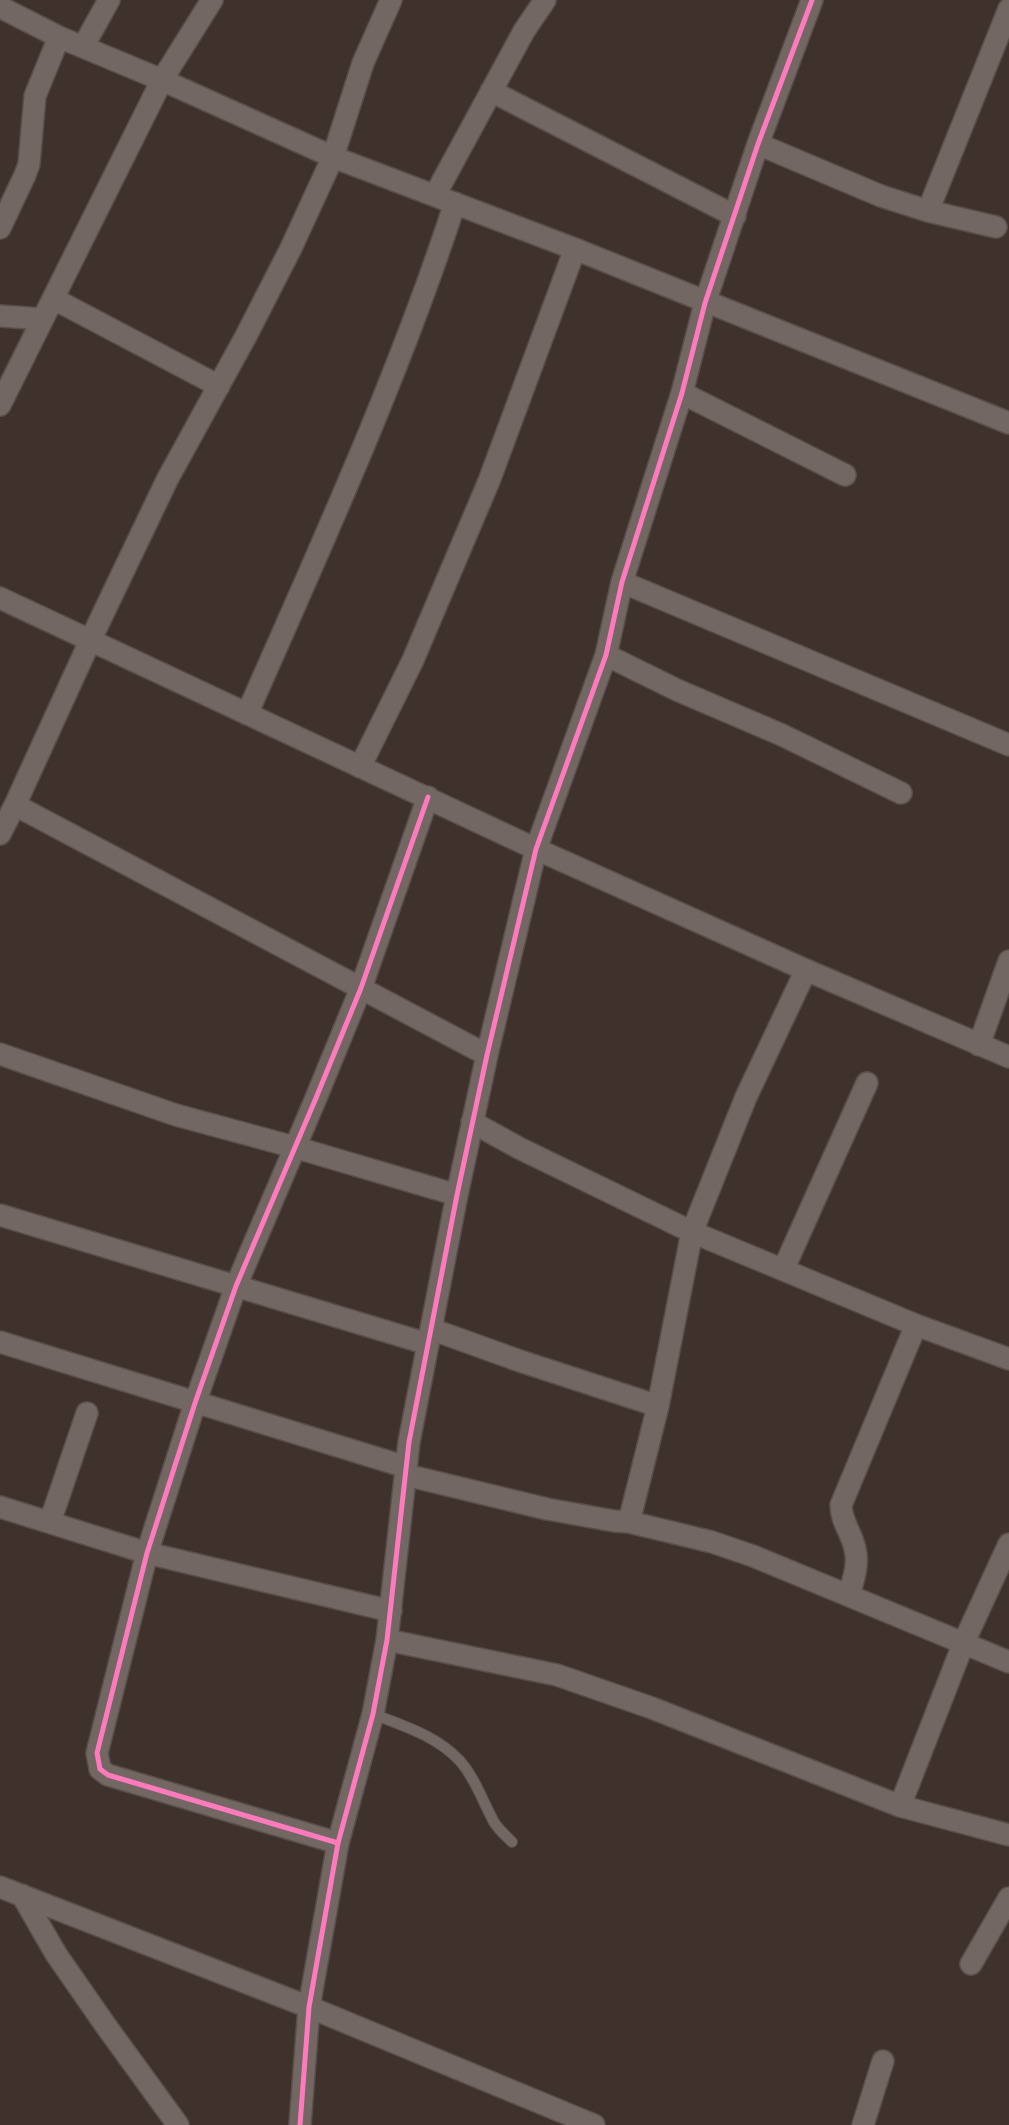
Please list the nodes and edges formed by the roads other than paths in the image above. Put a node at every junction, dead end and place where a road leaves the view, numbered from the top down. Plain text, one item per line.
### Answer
1 (109, 0) edge
2 (212, 0) edge
3 (391, 0) edge
4 (545, 0) edge
5 (812, 0) edge
6 (0, 7) edge
7 (1009, 8) edge
8 (59, 37) junction
9 (84, 47) junction
10 (162, 80) junction
11 (491, 91) junction
12 (758, 144) junction
13 (333, 157) junction
14 (435, 195) junction
15 (455, 204) junction
16 (928, 211) junction
17 (735, 216) junction
18 (996, 226) dead end
19 (0, 228) edge
20 (575, 249) junction
21 (54, 299) junction
22 (706, 303) junction
23 (0, 316) edge
24 (43, 319) junction
25 (219, 386) junction
26 (682, 393) junction
27 (0, 405) edge
28 (1009, 424) edge
29 (845, 476) dead end
30 (622, 582) junction
31 (0, 598) edge
32 (90, 640) junction
33 (606, 655) junction
34 (247, 714) junction
35 (1009, 745) edge
36 (360, 766) junction
37 (901, 793) dead end
38 (428, 798) junction
39 (15, 805) junction
40 (0, 834) edge
41 (536, 849) junction
42 (1009, 961) edge
43 (806, 970) junction
44 (361, 988) junction
45 (979, 1045) junction
46 (0, 1054) edge
47 (487, 1055) junction
48 (1009, 1058) edge
49 (867, 1083) dead end
50 (472, 1122) junction
51 (294, 1147) junction
52 (457, 1194) junction
53 (0, 1216) edge
54 (692, 1232) junction
55 (784, 1268) junction
56 (236, 1286) junction
57 (916, 1325) junction
58 (430, 1336) junction
59 (0, 1342) edge
60 (1009, 1359) edge
61 (195, 1403) junction
62 (658, 1406) junction
63 (87, 1413) dead end
64 (406, 1471) junction
65 (0, 1507) edge
66 (50, 1522) junction
67 (629, 1522) junction
68 (1009, 1544) edge
69 (147, 1553) junction
70 (849, 1595) junction
71 (391, 1611) junction
72 (387, 1640) junction
73 (964, 1642) junction
74 (1009, 1662) edge
75 (373, 1714) junction
76 (900, 1806) junction
77 (1009, 1835) edge
78 (512, 1842) dead end
79 (338, 1843) junction
80 (0, 1887) edge
81 (22, 1895) junction
82 (1009, 1898) edge
83 (971, 1964) dead end
84 (310, 2007) junction
85 (883, 2061) dead end
86 (178, 2125) edge
87 (300, 2125) edge
88 (594, 2125) edge
89 (863, 2125) edge

1 - 9 street
2 - 10 street
3 - 13 street
4 - 11 street
5 - 12 street
6 - 8 street
7 - 16 street
8 - 9 street
8 - 19 street
9 - 10 street
10 - 13 street
10 - 21 street
11 - 14 street
11 - 17 street
12 - 16 street
12 - 17 street
13 - 14 street
13 - 25 street
14 - 15 street
15 - 20 street
15 - 34 street
16 - 18 street
17 - 22 street
20 - 22 street
20 - 36 street
21 - 24 street
21 - 25 street
22 - 26 street
22 - 28 street
23 - 24 street
24 - 27 street
25 - 32 street
26 - 29 street
26 - 30 street
30 - 33 street
30 - 35 street
31 - 32 street
32 - 34 street
32 - 39 street
33 - 37 street
33 - 41 street
34 - 36 street
36 - 38 street
38 - 41 street
38 - 44 street
39 - 40 street
39 - 44 street
41 - 43 street
41 - 47 street
42 - 45 street
43 - 45 street
43 - 54 street
44 - 47 street
44 - 51 street
45 - 48 street
46 - 51 street
47 - 50 street
49 - 55 street
50 - 52 street
50 - 54 street
51 - 52 street
51 - 56 street
52 - 58 street
53 - 56 street
54 - 55 street
54 - 62 street
55 - 57 street
56 - 58 street
56 - 61 street
57 - 60 street
57 - 70 street
58 - 62 street
58 - 64 street
59 - 61 street
61 - 64 street
61 - 69 street
62 - 67 street
63 - 66 street
64 - 67 street
64 - 71 street
65 - 66 street
66 - 69 street
67 - 70 street
68 - 73 street
69 - 71 street
69 - 79 street
70 - 73 street
71 - 72 street
72 - 75 street
72 - 76 street
73 - 74 street
73 - 76 street
75 - 78 lane
75 - 79 street
76 - 77 street
79 - 84 street
80 - 81 street
81 - 84 street
81 - 86 street
82 - 83 street
84 - 87 street
84 - 88 street
85 - 89 street

